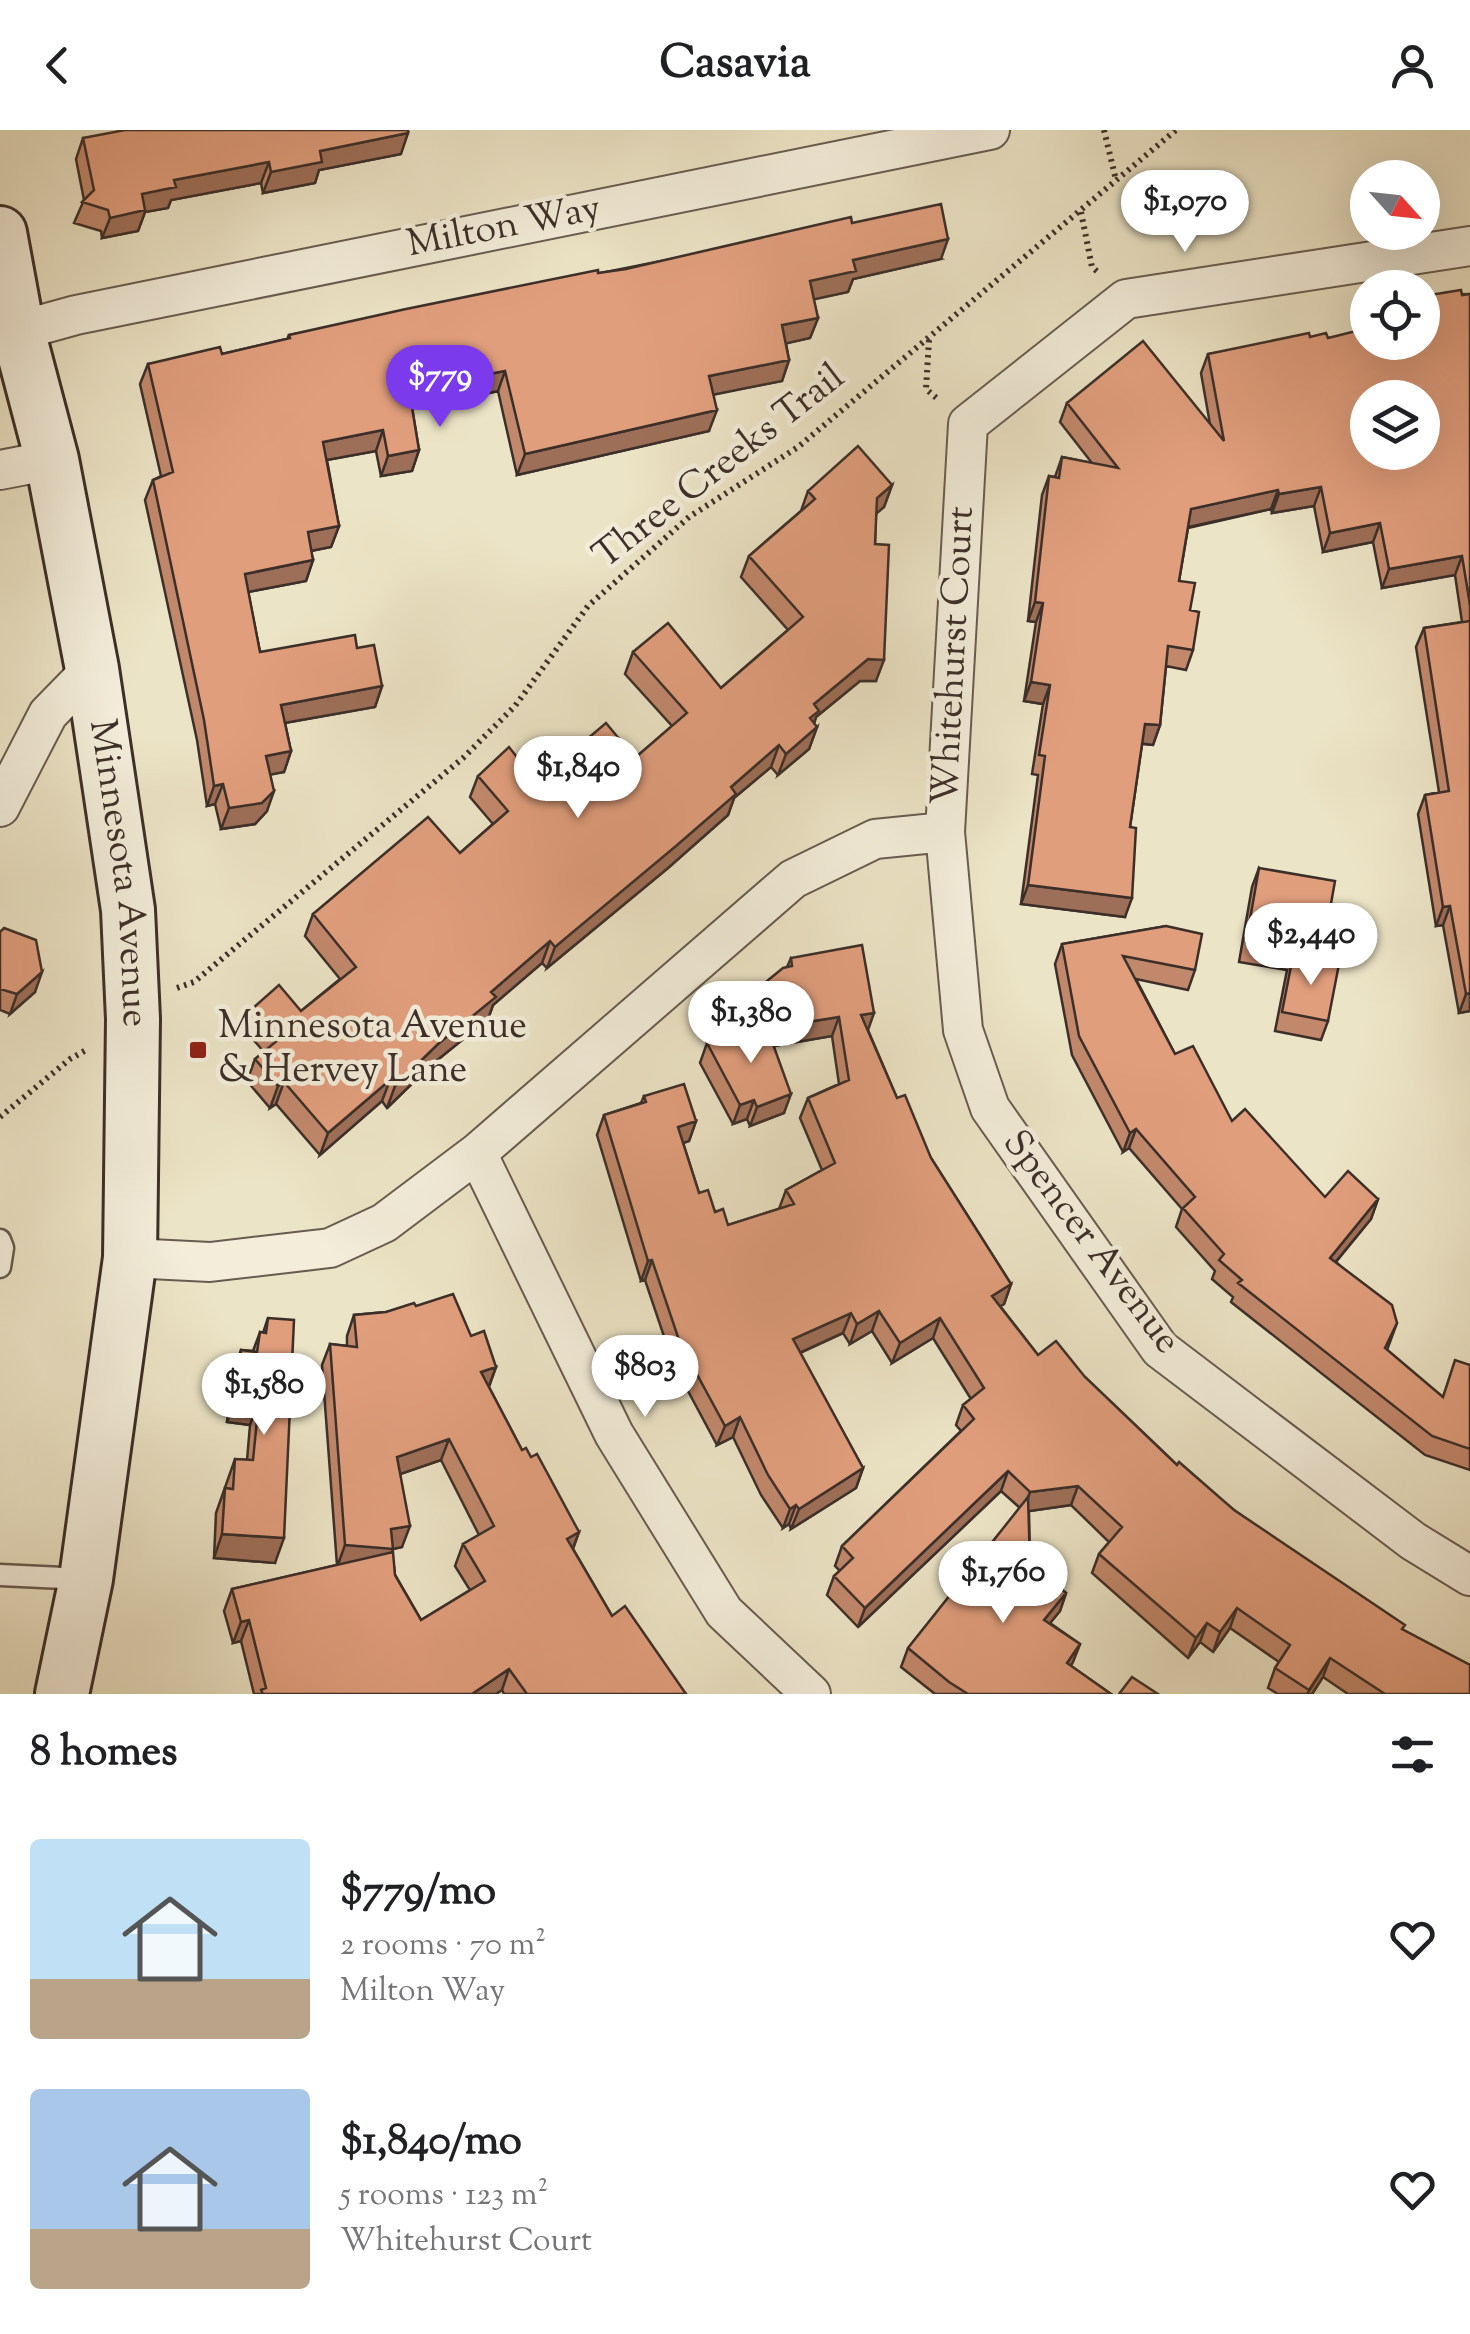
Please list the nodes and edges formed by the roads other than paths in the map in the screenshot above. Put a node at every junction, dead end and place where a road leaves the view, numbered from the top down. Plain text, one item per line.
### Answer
1 (990, 130) edge
2 (0, 233) edge
3 (1470, 246) edge
4 (18, 331) junction
5 (52, 460) junction
6 (0, 470) edge
7 (92, 669) junction
8 (0, 806) edge
9 (945, 832) junction
10 (476, 1152) junction
11 (0, 1240) edge
12 (130, 1258) junction
13 (0, 1268) edge
14 (0, 1575) edge
15 (1470, 1576) edge
16 (86, 1578) junction
17 (62, 1694) edge
18 (811, 1694) edge

1 - 4 street, Milton Way
2 - 4 main road, Minnesota Avenue
3 - 9 street, Whitehurst Court
4 - 5 main road, Minnesota Avenue
5 - 6 street
5 - 7 main road, Minnesota Avenue
7 - 8 street
7 - 12 main road, Minnesota Avenue
9 - 10 street, Whitehurst Court
9 - 15 street, Spencer Avenue
10 - 12 street, Whitehurst Court
10 - 18 street
11 - 13 lane
12 - 16 main road, Minnesota Avenue
14 - 16 lane
16 - 17 main road, Minnesota Avenue

